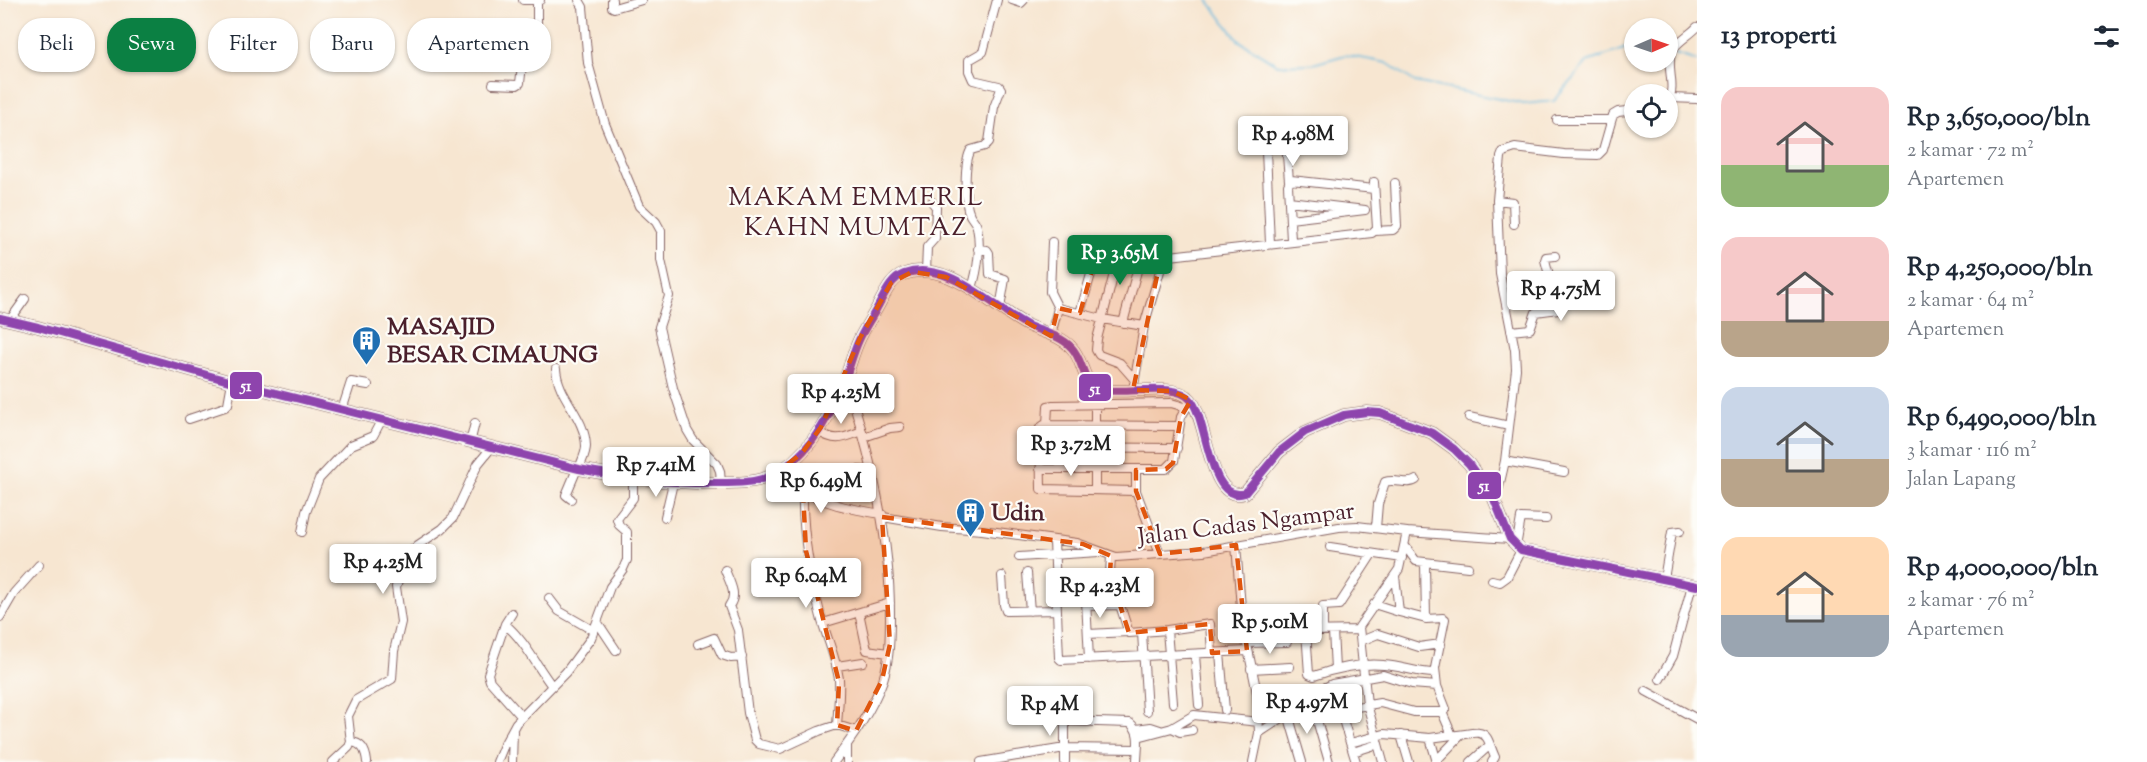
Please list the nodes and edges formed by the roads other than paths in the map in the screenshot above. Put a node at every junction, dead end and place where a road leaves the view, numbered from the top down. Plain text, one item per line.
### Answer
1 (523, 0) edge
2 (581, 0) edge
3 (612, 0) edge
4 (642, 0) edge
5 (997, 0) edge
6 (1012, 0) edge
7 (1024, 0) edge
8 (538, 1) edge
9 (1697, 27) edge
10 (493, 84) dead end
11 (1670, 84) edge
12 (1678, 99) edge
13 (1697, 99) edge
14 (1624, 111) edge
15 (1557, 120) dead end
16 (1611, 120) junction
17 (1289, 181) junction
18 (1395, 183) dead end
19 (1497, 200) junction
20 (1289, 201) junction
21 (932, 202) dead end
22 (1365, 210) junction
23 (1376, 210) junction
24 (1290, 219) junction
25 (1514, 224) dead end
26 (1375, 231) junction
27 (1291, 240) junction
28 (1052, 242) dead end
29 (1270, 244) junction
30 (978, 249) junction
31 (1141, 256) junction
32 (1556, 256) dead end
33 (1161, 257) junction
34 (1118, 258) junction
35 (926, 272) junction
36 (972, 288) junction
37 (26, 299) dead end
38 (1000, 308) junction
39 (1058, 308) junction
40 (1080, 313) junction
41 (5, 319) edge
42 (1102, 319) junction
43 (1123, 323) junction
44 (1144, 326) junction
45 (1511, 332) junction
46 (1051, 335) junction
47 (556, 369) dead end
48 (844, 381) junction
49 (232, 382) junction
50 (368, 385) dead end
51 (1134, 385) junction
52 (1095, 403) junction
53 (1188, 403) junction
54 (342, 410) junction
55 (1469, 417) dead end
56 (189, 419) dead end
57 (381, 421) junction
58 (475, 423) dead end
59 (1047, 425) junction
60 (1095, 425) junction
61 (1179, 426) junction
62 (1509, 426) junction
63 (900, 427) dead end
64 (818, 431) junction
65 (863, 434) junction
66 (470, 443) junction
67 (1095, 446) junction
68 (1040, 447) junction
69 (491, 448) junction
70 (1177, 448) junction
71 (1505, 461) junction
72 (578, 469) junction
73 (873, 469) junction
74 (1040, 469) junction
75 (1094, 469) junction
76 (1136, 470) junction
77 (846, 471) dead end
78 (1564, 472) dead end
79 (775, 474) junction
80 (633, 479) junction
81 (1416, 480) dead end
82 (721, 483) junction
83 (679, 484) junction
84 (1095, 490) junction
85 (1136, 491) junction
86 (803, 492) junction
87 (1493, 497) junction
88 (571, 499) dead end
89 (882, 516) junction
90 (665, 518) dead end
91 (1546, 519) dead end
92 (1376, 528) junction
93 (1680, 531) dead end
94 (302, 532) dead end
95 (1407, 532) junction
96 (1054, 541) junction
97 (1236, 545) junction
98 (1516, 545) junction
99 (1405, 546) junction
100 (1330, 548) dead end
101 (1100, 552) junction
102 (1160, 554) junction
103 (1372, 554) junction
104 (1054, 556) junction
105 (1111, 556) junction
106 (1019, 557) dead end
107 (1401, 562) junction
108 (1421, 562) junction
109 (39, 565) dead end
110 (1468, 567) dead end
111 (725, 570) dead end
112 (1027, 573) dead end
113 (1002, 576) dead end
114 (1395, 576) junction
115 (1664, 579) junction
116 (1112, 580) junction
117 (1492, 580) dead end
118 (1085, 581) junction
119 (1074, 582) dead end
120 (1694, 586) edge
121 (549, 598) dead end
122 (890, 603) junction
123 (1374, 604) junction
124 (1120, 605) junction
125 (1087, 606) junction
126 (1057, 610) junction
127 (1030, 611) junction
128 (1399, 612) junction
129 (512, 613) dead end
130 (1307, 615) dead end
131 (0, 616) edge
132 (861, 616) dead end
133 (1426, 619) junction
134 (1242, 620) junction
135 (823, 622) junction
136 (505, 624) junction
137 (596, 627) junction
138 (1167, 630) junction
139 (1359, 630) junction
140 (1323, 631) junction
141 (1333, 631) junction
142 (1128, 632) junction
143 (1142, 633) junction
144 (1088, 634) junction
145 (1361, 641) junction
146 (1287, 642) dead end
147 (698, 644) dead end
148 (1440, 644) junction
149 (1246, 647) junction
150 (616, 650) dead end
151 (888, 653) junction
152 (1216, 653) junction
153 (1195, 654) junction
154 (1169, 656) junction
155 (742, 657) junction
156 (1143, 657) junction
157 (1089, 659) junction
158 (863, 662) dead end
159 (837, 666) junction
160 (1290, 667) dead end
161 (1251, 669) junction
162 (1335, 669) junction
163 (1363, 671) junction
164 (1435, 673) junction
165 (1660, 679) dead end
166 (1332, 684) junction
167 (552, 686) junction
168 (1437, 686) junction
169 (1291, 691) dead end
170 (1646, 691) dead end
171 (1257, 693) junction
172 (1310, 696) junction
173 (1065, 699) dead end
174 (1173, 704) dead end
175 (1367, 704) junction
176 (1199, 705) dead end
177 (1225, 710) dead end
178 (1339, 710) junction
179 (1147, 711) dead end
180 (1442, 712) junction
181 (1288, 714) junction
182 (522, 717) junction
183 (1697, 719) edge
184 (1065, 722) junction
185 (1258, 723) junction
186 (837, 725) junction
187 (1172, 728) junction
188 (513, 729) junction
189 (1192, 730) dead end
190 (856, 731) junction
191 (1137, 733) junction
192 (1259, 733) junction
193 (1376, 735) junction
194 (1401, 735) junction
195 (1456, 735) junction
196 (1430, 738) junction
197 (351, 742) junction
198 (1350, 743) junction
199 (848, 744) junction
200 (1378, 744) junction
201 (1490, 745) junction
202 (1065, 748) junction
203 (1137, 749) junction
204 (1353, 752) junction
205 (1008, 759) edge
206 (333, 762) edge
207 (367, 762) edge
208 (497, 762) edge
209 (512, 762) edge
210 (834, 762) edge
211 (847, 762) edge
212 (981, 762) edge
213 (1065, 762) edge
214 (1137, 762) edge
215 (1253, 762) edge
216 (1302, 762) edge
217 (1329, 762) edge
218 (1356, 762) edge
219 (1383, 762) edge
220 (1409, 762) edge
221 (1436, 762) edge
222 (1471, 762) edge
223 (1492, 762) edge

1 - 8 street
2 - 82 street
3 - 4 street
5 - 30 street
6 - 7 street
8 - 10 street
9 - 11 street
12 - 13 street
14 - 16 street
15 - 16 street
16 - 19 street
17 - 20 street
17 - 23 street
17 - 29 street
18 - 26 street
19 - 25 street
19 - 45 street
20 - 22 street
20 - 24 street
21 - 35 street
22 - 23 street
22 - 24 street
23 - 26 street
24 - 27 street
26 - 27 street
27 - 29 street
28 - 39 street
29 - 33 street
30 - 36 street
30 - 38 street
31 - 33 street
31 - 34 street
31 - 43 street
32 - 45 street
33 - 44 street
34 - 40 street
34 - 42 street
35 - 36 main road
35 - 48 main road
36 - 38 main road
37 - 41 street
38 - 46 main road
39 - 40 street
39 - 46 street
40 - 42 street
41 - 49 main road
42 - 43 street
42 - 51 street
43 - 44 street
44 - 51 street
45 - 62 street
46 - 51 main road
47 - 72 street
48 - 64 main road
48 - 65 street
49 - 54 main road
49 - 56 street
50 - 54 street
51 - 53 main road
52 - 53 street
52 - 59 street
52 - 60 street
53 - 61 street
53 - 87 main road
54 - 57 main road
55 - 62 street
57 - 66 main road
57 - 94 street
58 - 66 street
59 - 60 street
59 - 68 street
60 - 61 street
60 - 67 street
61 - 70 street
62 - 71 street
63 - 65 street
64 - 65 street
64 - 79 main road
65 - 73 street
66 - 69 main road
67 - 68 street
67 - 70 street
67 - 75 street
68 - 74 street
69 - 72 main road
69 - 197 street
70 - 76 street
71 - 78 street
71 - 87 street
72 - 80 main road
72 - 88 street
73 - 77 street
73 - 89 street
74 - 75 street
74 - 84 street
75 - 76 street
75 - 84 street
76 - 85 street
79 - 82 main road
79 - 86 street, Jalan Cadas Ngampar
80 - 83 main road
80 - 137 street
81 - 92 street
82 - 83 main road
83 - 90 street
84 - 85 street
85 - 102 street
86 - 89 street, Jalan Cadas Ngampar
86 - 135 street
87 - 98 main road
89 - 96 street, Jalan Cadas Ngampar
89 - 122 street
91 - 98 street
92 - 95 street, Jalan Cadas Ngampar
92 - 97 street, Jalan Cadas Ngampar
93 - 115 street
95 - 98 street, Jalan Cadas Ngampar
95 - 99 street
96 - 101 street, Jalan Cadas Ngampar
96 - 104 street
97 - 102 street, Jalan Cadas Ngampar
97 - 134 street
98 - 115 main road
98 - 117 street
99 - 107 street
99 - 108 street
100 - 103 street
101 - 104 street
101 - 105 street, Jalan Cadas Ngampar
102 - 105 street, Jalan Cadas Ngampar
103 - 107 street
103 - 140 street
104 - 106 street
104 - 126 street
105 - 116 street
107 - 108 street
107 - 114 street
108 - 110 street
108 - 133 street
109 - 131 street
111 - 155 street
112 - 127 street
113 - 127 street
114 - 123 street
114 - 128 street
115 - 120 main road
116 - 118 street
116 - 124 street
118 - 119 street
118 - 125 street
120 - 165 street
121 - 137 street
122 - 135 street
122 - 151 street
123 - 128 street
123 - 139 street
124 - 125 street
124 - 142 street
125 - 144 street
126 - 127 street
126 - 157 street
128 - 133 street
129 - 136 street
130 - 134 street
132 - 151 street
133 - 148 street
134 - 149 street
135 - 159 street
136 - 167 street
136 - 182 street
137 - 150 street
137 - 167 street
138 - 143 street
138 - 152 street
138 - 154 street
139 - 141 street
139 - 145 street
140 - 141 street
140 - 162 street
141 - 162 street
142 - 143 street
142 - 144 street
143 - 156 street
144 - 157 street
145 - 148 street
145 - 163 street
146 - 149 street
147 - 155 street
148 - 164 street
149 - 152 street
149 - 161 street
151 - 190 street
152 - 153 street
152 - 177 street
153 - 154 street
153 - 176 street
154 - 156 street
154 - 174 street
155 - 186 street
156 - 157 street
156 - 179 street
158 - 159 street
159 - 186 street
160 - 161 street
161 - 171 street
162 - 163 street
163 - 164 street
163 - 166 street
163 - 168 street
163 - 175 street
164 - 168 street
166 - 172 street
166 - 178 street
167 - 182 street
168 - 180 street
169 - 171 street
170 - 183 street
171 - 185 street
172 - 181 street
172 - 217 street
173 - 184 street
175 - 178 street
175 - 180 street
175 - 193 street
178 - 198 street
180 - 195 street
181 - 192 street
181 - 216 street
182 - 188 street
184 - 191 street
184 - 202 street
185 - 187 street
185 - 192 street
186 - 190 street
187 - 189 street
187 - 191 street
188 - 208 street
188 - 209 street
190 - 199 street
191 - 203 street
192 - 215 street
193 - 194 street
193 - 198 street
193 - 200 street
194 - 196 street
194 - 220 street
195 - 196 street
195 - 201 street
195 - 221 street
196 - 221 street
197 - 206 street
197 - 207 street
198 - 204 street
199 - 210 street
199 - 211 street
200 - 204 street
200 - 219 street
201 - 222 street
201 - 223 street
202 - 203 street
202 - 205 street
202 - 213 street
203 - 214 street
204 - 218 street
205 - 212 street

